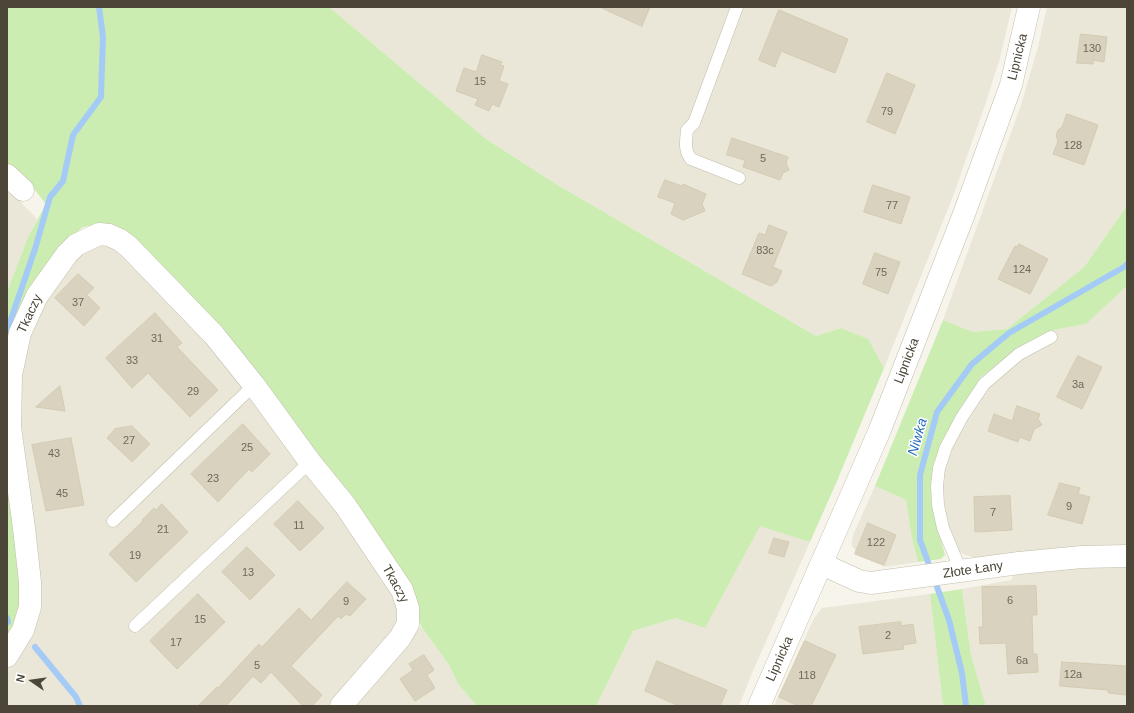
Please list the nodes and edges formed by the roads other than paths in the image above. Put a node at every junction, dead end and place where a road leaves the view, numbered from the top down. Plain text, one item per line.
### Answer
1 (737, 7) edge
2 (1029, 7) edge
3 (7, 175) edge
4 (739, 178) dead end
5 (23, 190) dead end
6 (1051, 337) dead end
7 (254, 385) junction
8 (310, 462) junction
9 (113, 521) dead end
10 (1127, 556) edge
11 (822, 564) junction
12 (956, 572) junction
13 (135, 626) dead end
14 (7, 656) edge
15 (341, 706) edge
16 (759, 706) edge

1 - 4 lane
2 - 11 street, Lipnicka
3 - 5 street
6 - 12 lane
7 - 8 street, Tkaczy
7 - 9 lane
7 - 14 street, Tkaczy
8 - 13 lane
8 - 15 street, Tkaczy
10 - 12 street, Złote Łany
11 - 12 street, Złote Łany
11 - 16 street, Lipnicka

